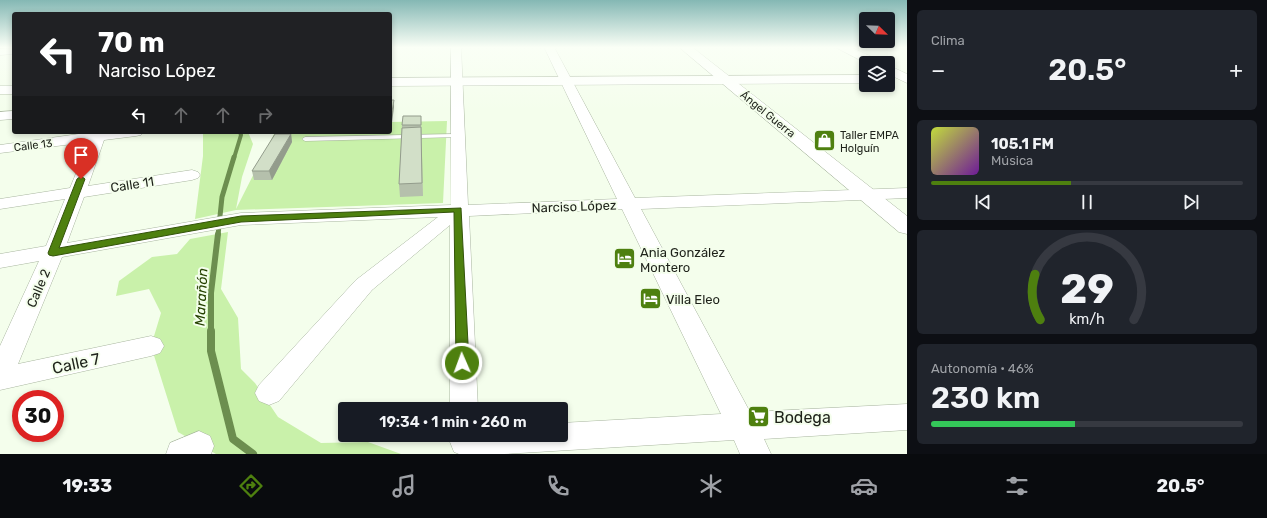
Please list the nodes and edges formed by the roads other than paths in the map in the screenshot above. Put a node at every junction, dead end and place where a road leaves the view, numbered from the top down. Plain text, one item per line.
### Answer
1 (456, 68) edge
2 (560, 68) edge
3 (712, 68) edge
4 (895, 73) edge
5 (907, 78) edge
6 (859, 79) edge
7 (895, 79) edge
8 (728, 81) junction
9 (392, 82) edge
10 (456, 82) junction
11 (567, 82) junction
12 (0, 90) edge
13 (12, 90) edge
14 (0, 116) edge
15 (12, 116) edge
16 (111, 134) edge
17 (99, 135) edge
18 (457, 136) junction
19 (305, 139) dead end
20 (0, 149) edge
21 (192, 174) dead end
22 (76, 193) junction
23 (907, 193) edge
24 (867, 194) junction
25 (0, 204) edge
26 (629, 204) junction
27 (458, 210) junction
28 (907, 227) edge
29 (53, 253) junction
30 (0, 261) edge
31 (151, 346) dead end
32 (0, 375) edge
33 (0, 379) edge
34 (269, 393) dead end
35 (464, 402) edge
36 (907, 417) edge
37 (742, 428) junction
38 (464, 444) edge
39 (756, 454) edge

1 - 10 street
2 - 11 street
3 - 8 main road, Ángel Guerra
4 - 5 main road
5 - 7 main road
6 - 8 main road
8 - 11 main road
8 - 24 main road, Ángel Guerra
9 - 10 main road
10 - 11 main road
10 - 18 street
11 - 26 street
12 - 13 main road
14 - 15 street
16 - 17 street, Calle 13
17 - 20 street, Calle 13
17 - 22 street, Calle 2
18 - 19 lane
18 - 27 street
21 - 22 street, Calle 11
22 - 25 street, Calle 11
22 - 29 street, Calle 2
23 - 24 street, Narciso López
24 - 26 street, Narciso López
24 - 28 main road, Ángel Guerra
26 - 27 street, Narciso López
26 - 37 street
27 - 29 street, Narciso López
27 - 34 street
27 - 35 street
29 - 30 street, Narciso López
29 - 32 street, Calle 2
31 - 33 street, Calle 7
36 - 37 street
37 - 38 street
37 - 39 street

